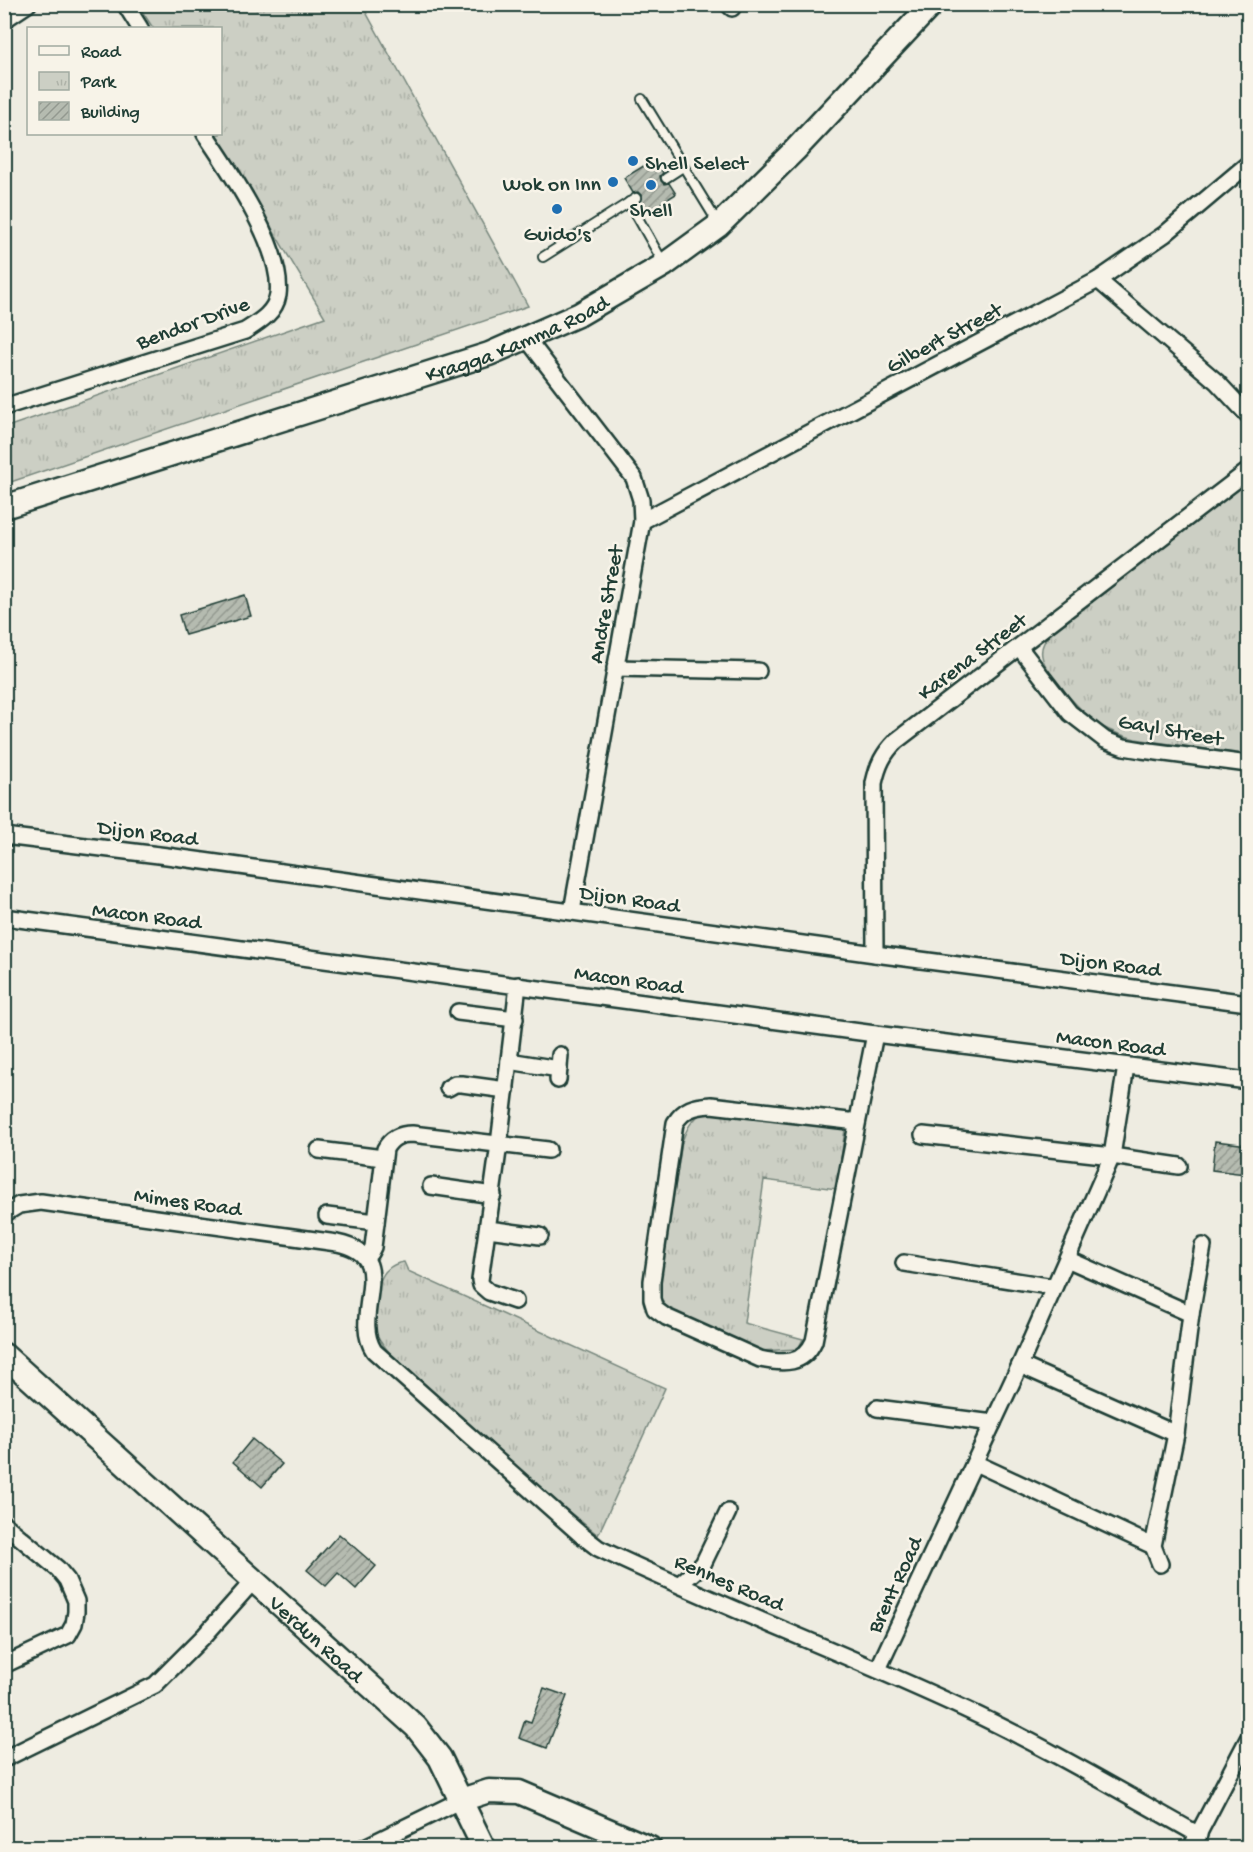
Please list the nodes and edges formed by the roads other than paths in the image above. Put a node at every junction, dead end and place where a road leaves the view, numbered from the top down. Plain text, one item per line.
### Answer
1 (28, 4) edge
2 (126, 4) edge
3 (932, 4) edge
4 (4, 20) edge
5 (139, 27) edge
6 (642, 99) dead end
7 (206, 135) edge
8 (1248, 164) edge
9 (683, 167) junction
10 (666, 178) dead end
11 (719, 225) junction
12 (543, 257) dead end
13 (664, 265) junction
14 (1098, 280) junction
15 (527, 339) junction
16 (4, 407) edge
17 (1248, 415) edge
18 (1248, 471) edge
19 (4, 507) edge
20 (642, 521) junction
21 (1019, 647) junction
22 (615, 668) junction
23 (758, 671) dead end
24 (1248, 764) edge
25 (4, 836) edge
26 (572, 911) junction
27 (4, 917) edge
28 (875, 954) junction
29 (518, 985) junction
30 (1248, 1003) edge
31 (458, 1012) dead end
32 (515, 1019) junction
33 (875, 1034) junction
34 (509, 1061) junction
35 (1126, 1066) junction
36 (559, 1068) dead end
37 (1248, 1081) edge
38 (448, 1088) dead end
39 (506, 1090) junction
40 (857, 1122) junction
41 (924, 1136) dead end
42 (499, 1144) junction
43 (319, 1150) dead end
44 (548, 1150) dead end
45 (1112, 1156) junction
46 (383, 1158) junction
47 (1179, 1166) dead end
48 (431, 1186) dead end
49 (493, 1195) junction
50 (4, 1214) edge
51 (327, 1216) dead end
52 (376, 1222) junction
53 (488, 1229) junction
54 (540, 1237) dead end
55 (1203, 1246) dead end
56 (365, 1256) junction
57 (1067, 1259) junction
58 (904, 1263) dead end
59 (1054, 1287) junction
60 (515, 1301) dead end
61 (1191, 1314) junction
62 (5, 1356) edge
63 (1020, 1365) junction
64 (877, 1408) dead end
65 (993, 1423) junction
66 (1176, 1434) junction
67 (975, 1462) junction
68 (728, 1512) dead end
69 (4, 1524) edge
70 (1153, 1546) junction
71 (1160, 1564) dead end
72 (254, 1580) junction
73 (680, 1584) junction
74 (4, 1665) edge
75 (878, 1669) junction
76 (1248, 1739) edge
77 (4, 1759) edge
78 (461, 1800) junction
79 (1195, 1841) edge
80 (363, 1848) edge
81 (484, 1848) edge
82 (650, 1848) edge

1 - 4 street
2 - 5 street
3 - 11 main road, Kragga Kamma Road
6 - 9 lane
7 - 16 street, Bendor Drive
8 - 14 street, Gilbert Street
9 - 10 lane
9 - 11 lane
11 - 13 main road, Kragga Kamma Road
12 - 13 lane
13 - 15 main road, Kragga Kamma Road
14 - 17 street
14 - 20 street, Gilbert Street
15 - 19 main road, Kragga Kamma Road
15 - 20 street, Andre Street
18 - 21 street, Karena Street
20 - 22 street, Andre Street
21 - 24 street, Gayl Street
21 - 28 street, Karena Street
22 - 23 street
22 - 26 street, Andre Street
25 - 26 street, Dijon Road
26 - 28 street, Dijon Road
27 - 29 street, Macon Road
28 - 30 street, Dijon Road
29 - 32 street
29 - 33 street, Macon Road
31 - 32 street
32 - 34 street
33 - 35 street, Macon Road
33 - 40 street
34 - 36 street
34 - 39 street
35 - 37 street, Macon Road
35 - 45 street, Brent Road
38 - 39 street
39 - 42 street
40 - 40 street
41 - 45 street
42 - 44 street
42 - 46 street
42 - 49 street
43 - 46 street
45 - 47 street
45 - 57 street, Brent Road
46 - 52 street
48 - 49 street
49 - 53 street
50 - 56 street, Mimes Road
51 - 52 street
52 - 56 street
53 - 54 street
53 - 60 street
55 - 61 street
56 - 73 street, Rennes Road
57 - 59 street, Brent Road
57 - 61 street
58 - 59 street
59 - 63 street, Brent Road
61 - 66 street
62 - 72 main road, Verdun Road
63 - 65 street, Brent Road
63 - 66 street
64 - 65 street
65 - 67 street, Brent Road
66 - 70 street
67 - 70 street
67 - 75 street, Brent Road
68 - 73 street
69 - 74 street
70 - 71 street
72 - 77 street
72 - 78 main road, Verdun Road
73 - 75 street, Rennes Road
75 - 79 street, Rennes Road
76 - 79 street
78 - 80 street
78 - 81 main road, Verdun Road
78 - 82 main road

